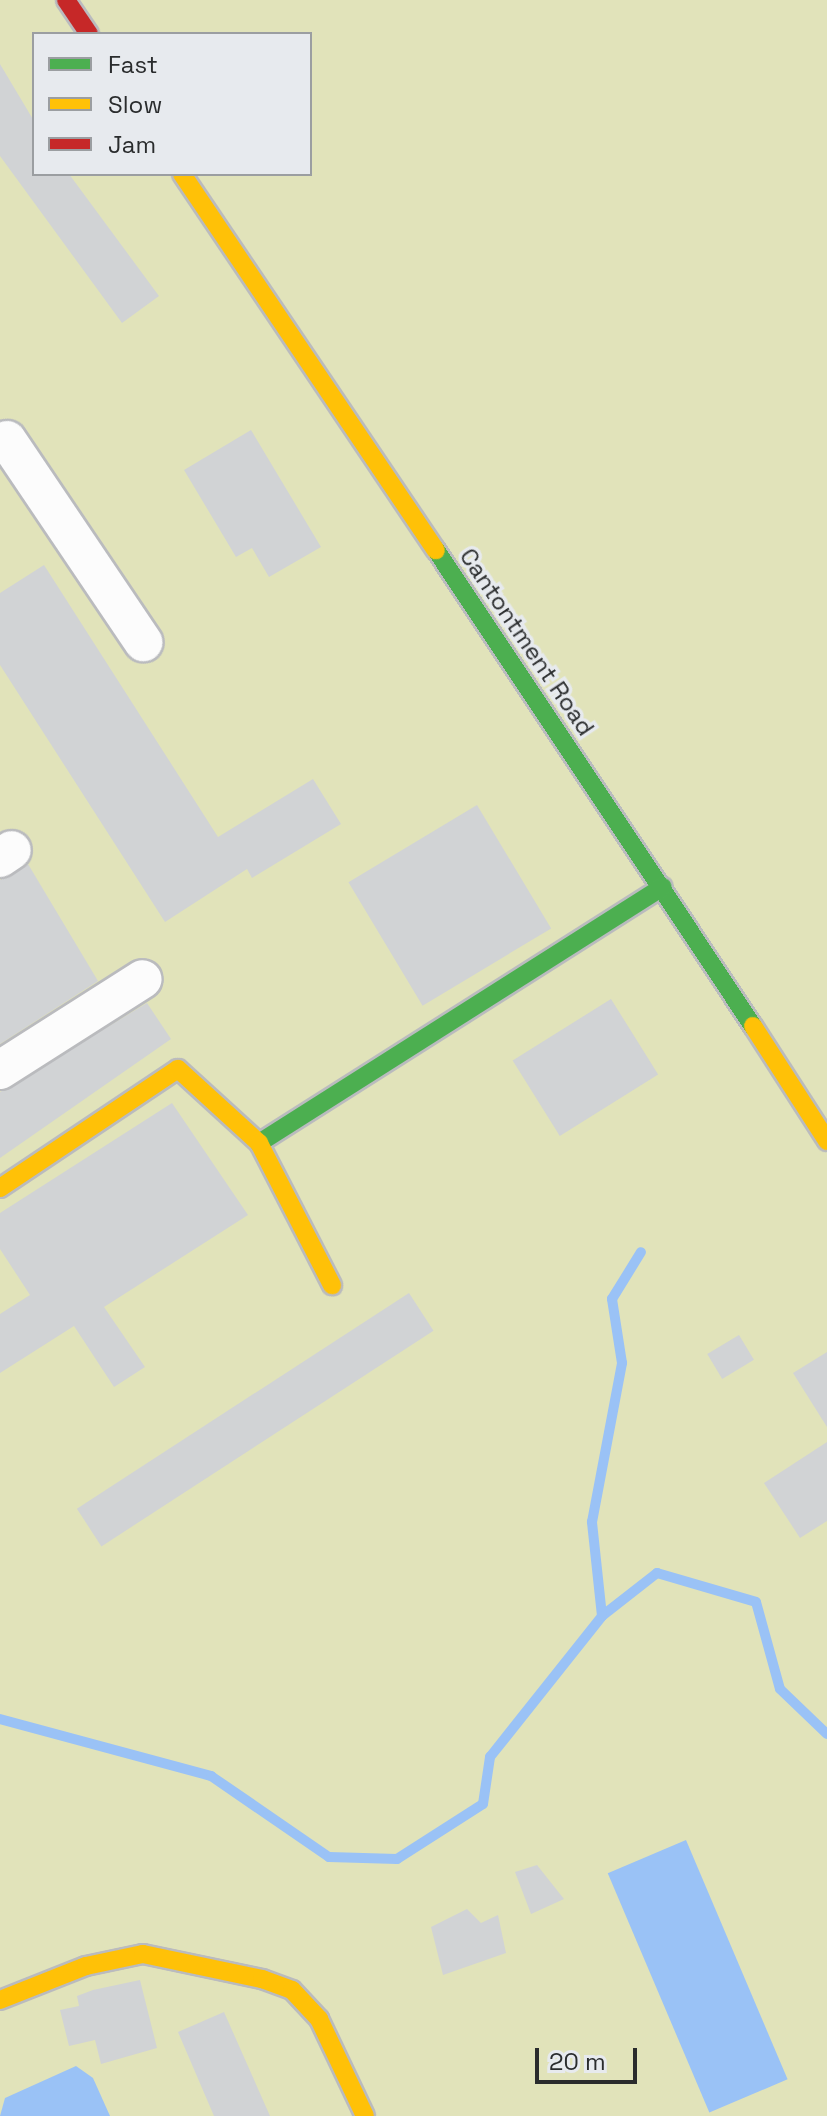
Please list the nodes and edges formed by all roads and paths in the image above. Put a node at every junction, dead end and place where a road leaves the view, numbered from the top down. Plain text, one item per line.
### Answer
1 (66, 0) edge
2 (88, 32) edge
3 (183, 176) edge
4 (2, 435) edge
5 (143, 642) dead end
6 (663, 887) junction
7 (143, 979) dead end
8 (0, 1070) edge
9 (827, 1141) edge
10 (259, 1143) junction
11 (0, 1188) edge
12 (332, 1285) dead end
13 (0, 2000) edge
14 (365, 2116) edge

1 - 2 street
3 - 6 street, Cantontment Road
4 - 5 street
6 - 9 street, Cantontment Road
6 - 10 street
7 - 8 street
10 - 11 street
10 - 12 street
13 - 14 street

